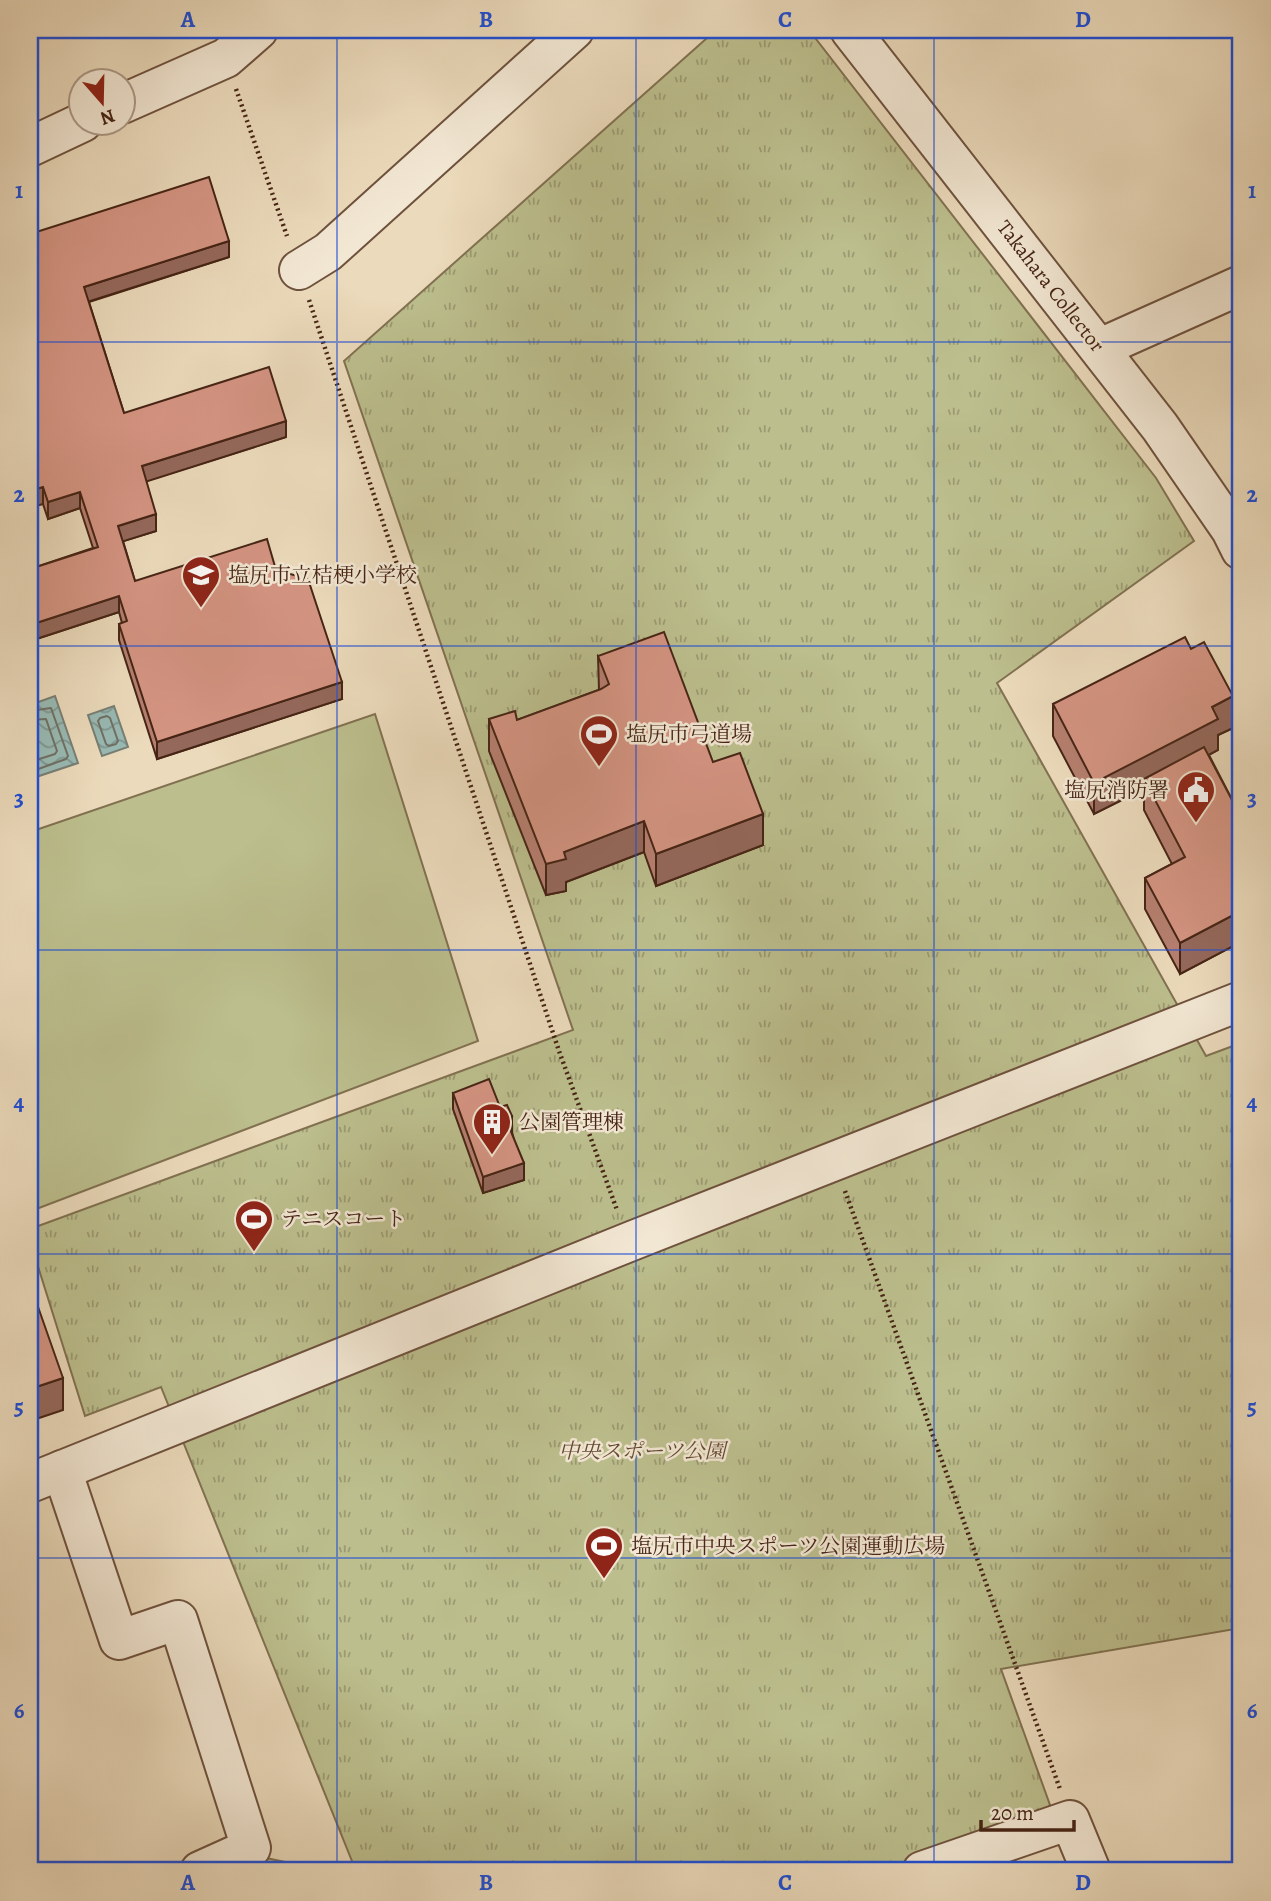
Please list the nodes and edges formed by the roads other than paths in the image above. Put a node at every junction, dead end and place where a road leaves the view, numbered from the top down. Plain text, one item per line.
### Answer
1 (258, 30) edge
2 (850, 30) edge
3 (552, 37) edge
4 (136, 98) edge
5 (66, 130) edge
6 (30, 147) edge
7 (299, 270) road end
8 (1241, 285) edge
9 (1100, 348) junction
10 (1238, 535) edge
11 (1241, 1001) edge
12 (46, 1476) edge
13 (200, 1871) edge
14 (922, 1871) edge
15 (1091, 1871) edge

1 - 4 street
2 - 9 street, Takahara Collector
3 - 7 street
5 - 6 street
8 - 9 street
9 - 10 street, Takahara Collector
11 - 12 street
12 - 13 street
14 - 15 street

